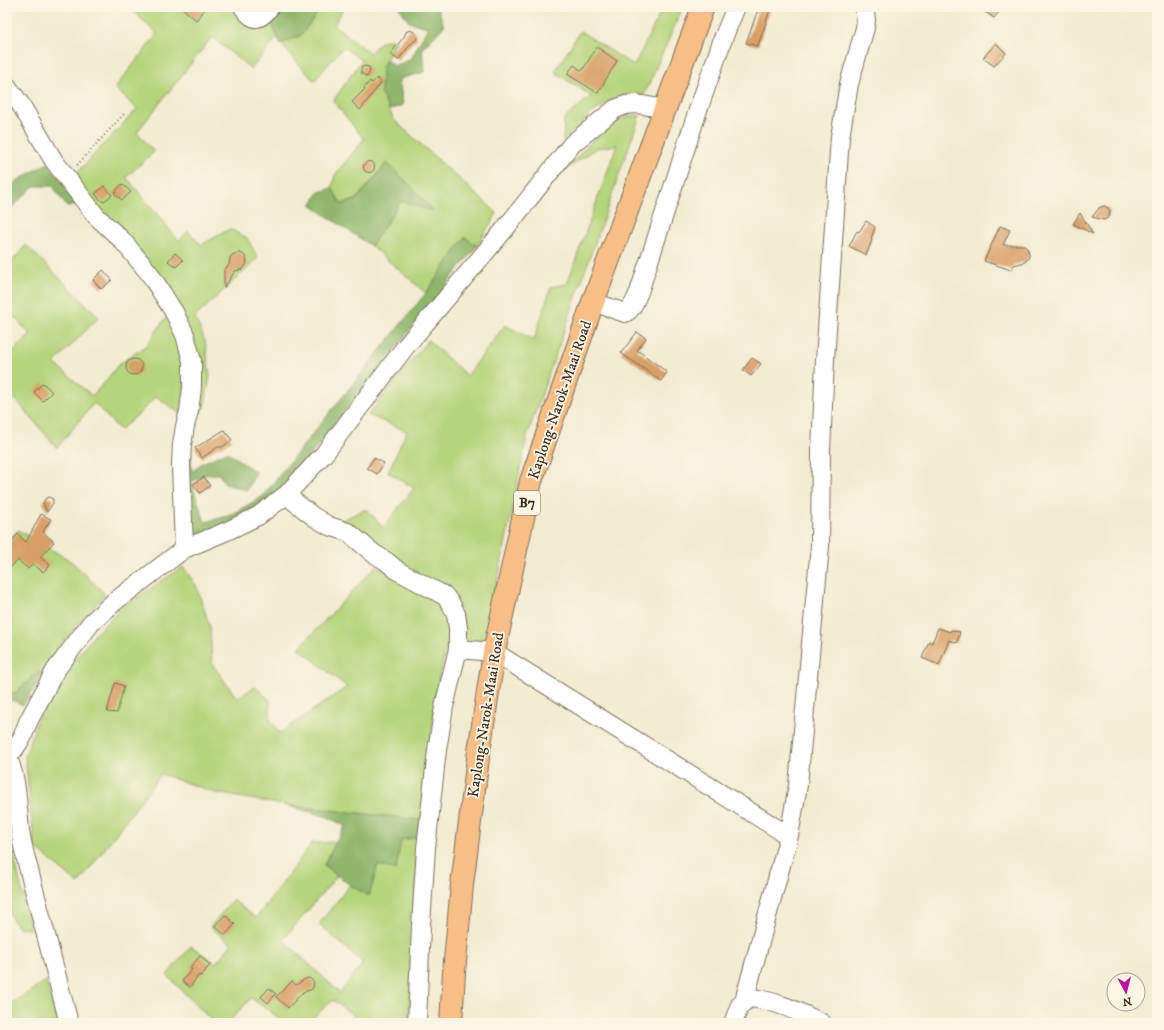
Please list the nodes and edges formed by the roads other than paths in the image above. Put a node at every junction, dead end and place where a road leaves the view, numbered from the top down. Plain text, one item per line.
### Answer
1 (243, 7) edge
2 (270, 7) edge
3 (703, 7) edge
4 (736, 7) edge
5 (864, 7) edge
6 (7, 86) edge
7 (666, 109) junction
8 (593, 302) junction
9 (286, 495) junction
10 (184, 549) junction
11 (458, 649) junction
12 (494, 652) junction
13 (7, 756) edge
14 (790, 836) junction
15 (744, 1001) junction
16 (69, 1023) edge
17 (417, 1023) edge
18 (451, 1023) edge
19 (733, 1023) edge
20 (822, 1023) edge

1 - 2 street
3 - 7 highway, Kaplong-Narok-Maai Road / B7
4 - 8 street
5 - 14 street
6 - 10 street
7 - 8 highway, Kaplong-Narok-Maai Road / B7
7 - 9 street
8 - 12 highway, Kaplong-Narok-Maai Road / B7
9 - 10 street
9 - 11 street
10 - 13 street
11 - 12 street
11 - 17 street
12 - 14 street
12 - 18 highway, Kaplong-Narok-Maai Road / B7
13 - 16 street
14 - 15 street
15 - 19 street
15 - 20 street

